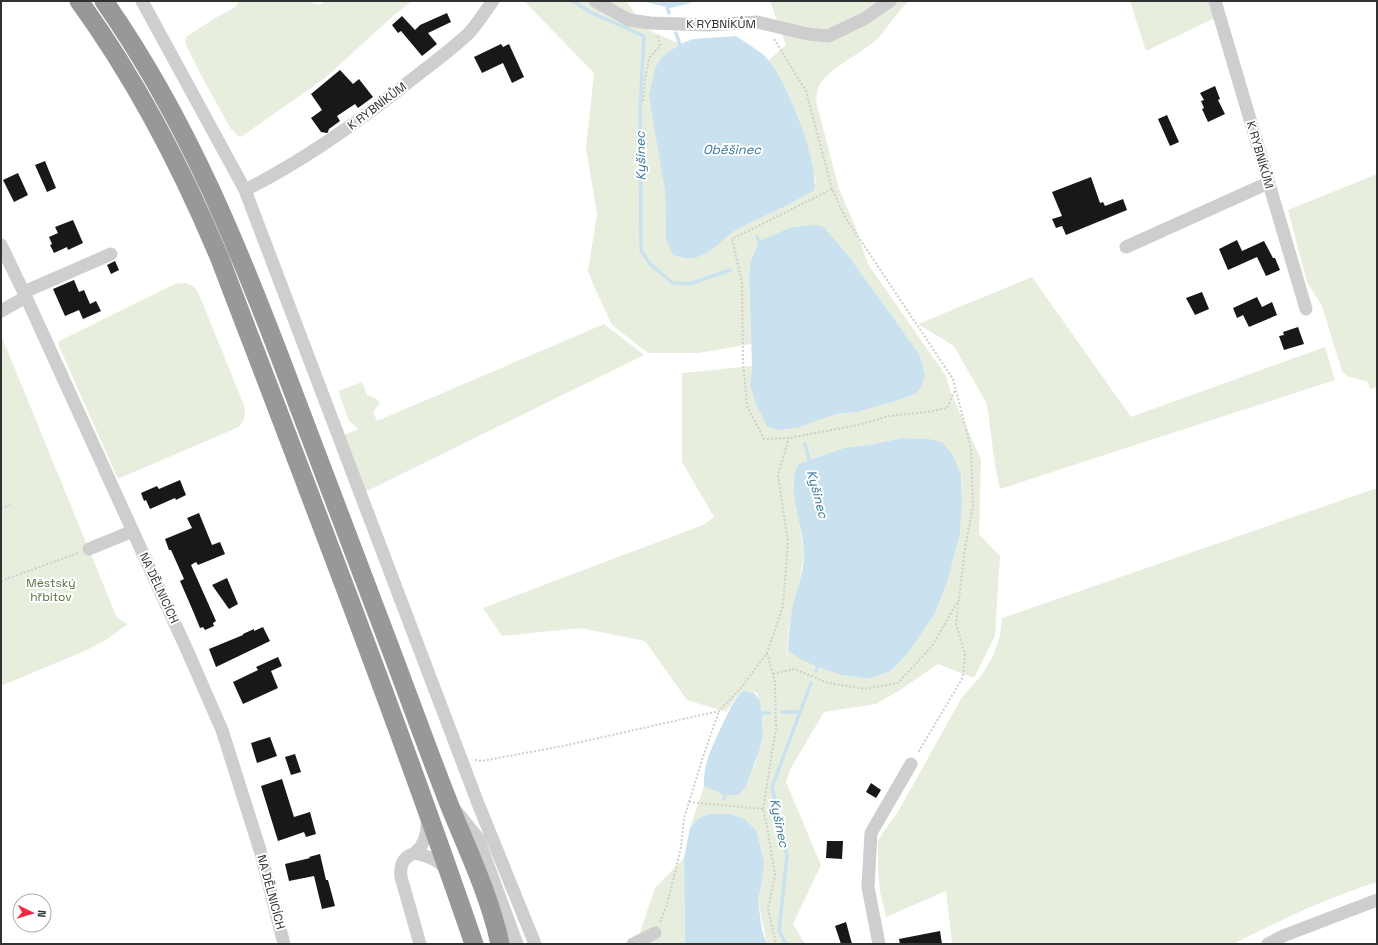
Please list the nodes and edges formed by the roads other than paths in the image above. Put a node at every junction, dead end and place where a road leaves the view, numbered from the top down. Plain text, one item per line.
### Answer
1 (79, 1) edge
2 (104, 1) edge
3 (142, 1) edge
4 (493, 1) edge
5 (595, 1) edge
6 (890, 1) edge
7 (1215, 1) edge
8 (1268, 183) junction
9 (245, 190) junction
10 (1, 245) edge
11 (1126, 247) dead end
12 (111, 254) dead end
13 (25, 295) junction
14 (1306, 309) dead end
15 (1, 311) edge
16 (133, 531) junction
17 (89, 549) road end
18 (911, 764) road end
19 (447, 799) junction
20 (425, 807) junction
21 (415, 853) junction
22 (452, 880) junction
23 (1377, 900) edge
24 (655, 933) road end
25 (284, 944) edge
26 (420, 944) edge
27 (474, 944) edge
28 (500, 944) edge
29 (517, 944) edge
30 (535, 944) edge
31 (633, 944) edge
32 (879, 944) edge
33 (1268, 944) edge

1 - 20 highway
2 - 19 highway
3 - 9 street
4 - 9 street, K RYBNÍKŮM
5 - 6 street, K RYBNÍKŮM
7 - 8 street, K RYBNÍKŮM
8 - 11 street
8 - 14 street, K RYBNÍKŮM
9 - 30 street
10 - 13 street, NA DĚLNICÍCH
12 - 13 street
13 - 15 street
13 - 16 street, NA DĚLNICÍCH
16 - 17 street
16 - 25 street, NA DĚLNICÍCH
18 - 32 street
19 - 28 highway
19 - 29 street
20 - 21 street
20 - 22 highway
21 - 22 street
21 - 26 street
22 - 27 highway
23 - 33 street
24 - 31 street

